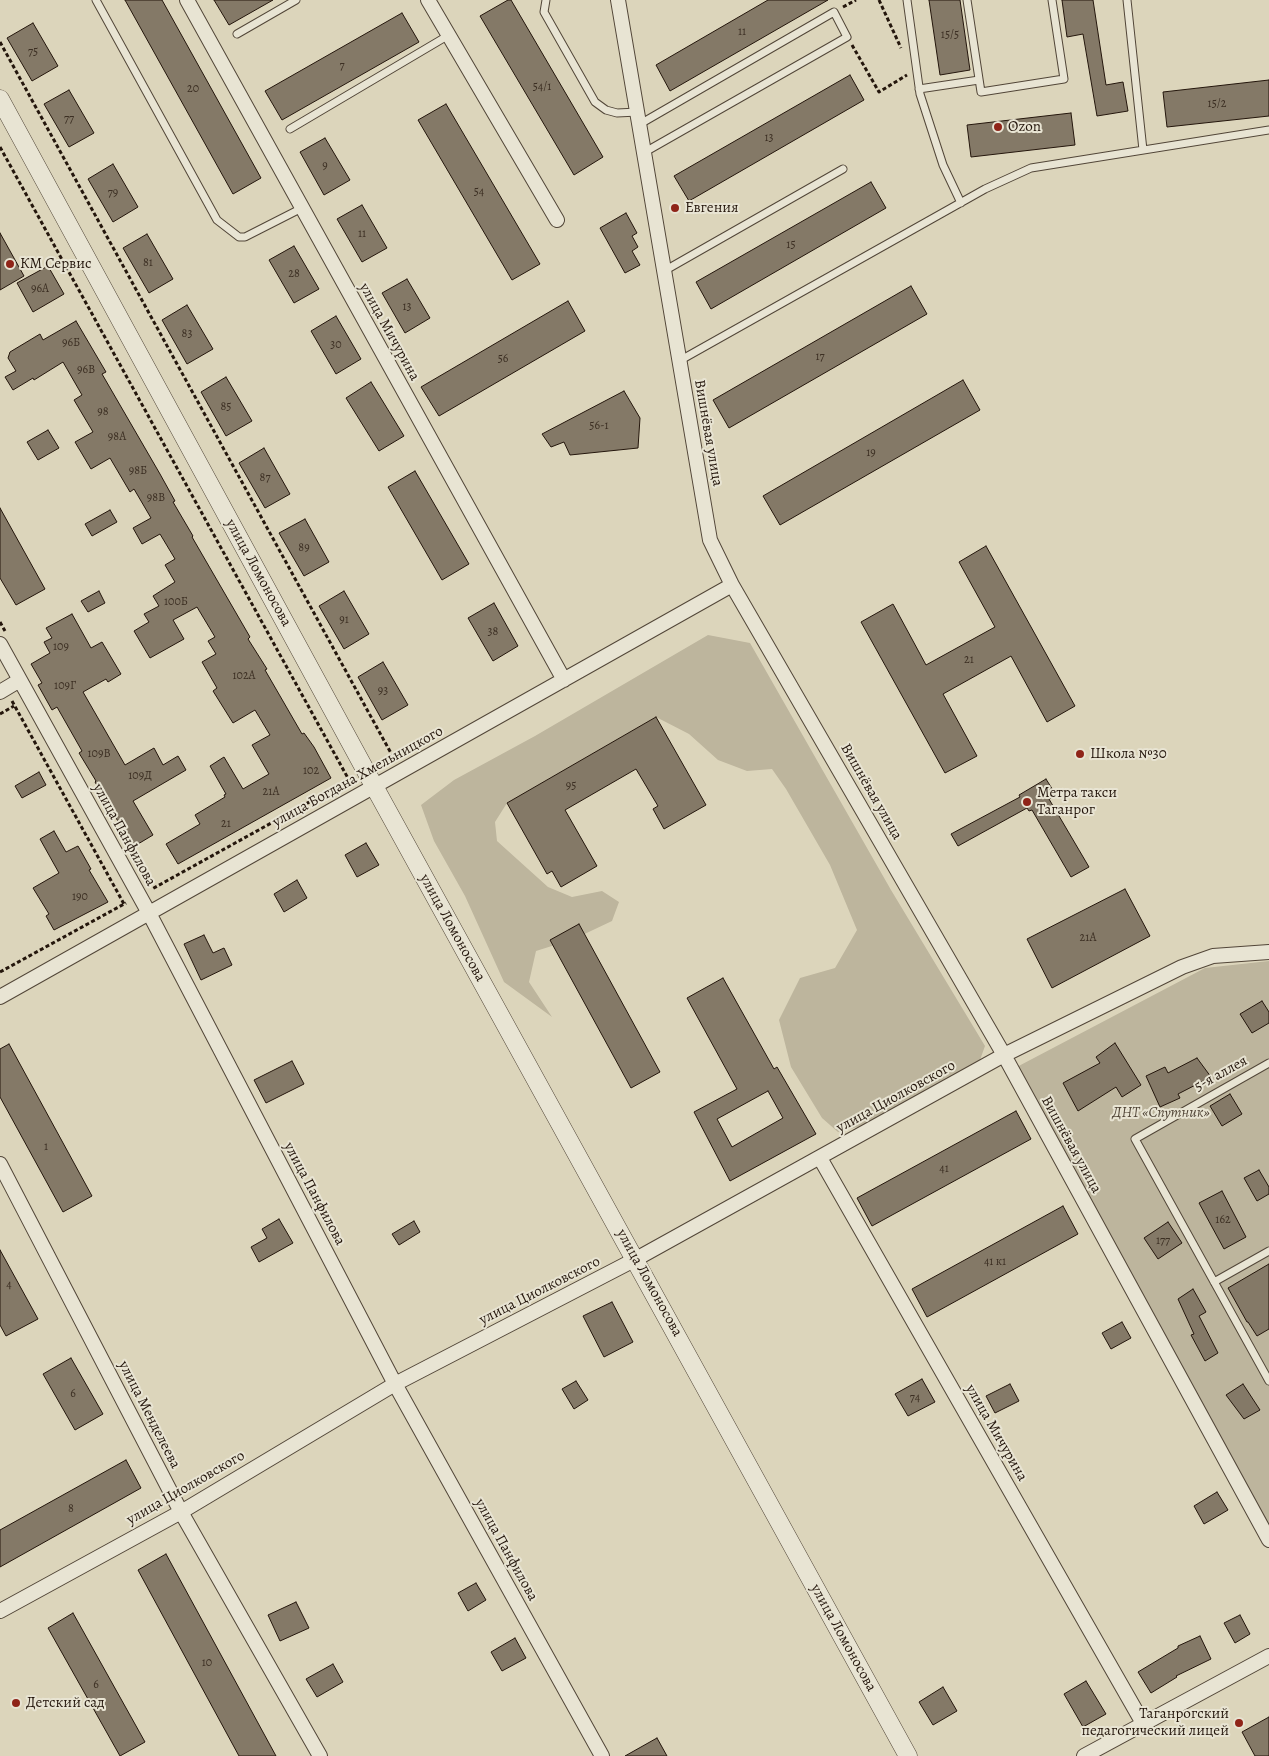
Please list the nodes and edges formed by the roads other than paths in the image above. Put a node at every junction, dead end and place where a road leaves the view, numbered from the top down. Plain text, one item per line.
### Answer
1 (96, 0) edge
2 (187, 0) edge
3 (296, 0) edge
4 (428, 0) edge
5 (546, 0) edge
6 (618, 0) edge
7 (907, 0) edge
8 (967, 0) edge
9 (1052, 0) edge
10 (1127, 0) edge
11 (237, 34) dead end
12 (449, 35) junction
13 (979, 80) junction
14 (920, 90) junction
15 (0, 99) edge
16 (639, 118) junction
17 (290, 129) dead end
18 (1269, 130) edge
19 (1143, 150) junction
20 (645, 152) junction
21 (844, 169) dead end
22 (961, 203) junction
23 (302, 208) junction
24 (557, 220) dead end
25 (664, 271) junction
26 (679, 362) junction
27 (732, 584) junction
28 (0, 644) edge
29 (20, 680) junction
30 (564, 680) junction
31 (2, 690) edge
32 (374, 786) junction
33 (149, 913) junction
34 (1269, 952) edge
35 (0, 997) edge
36 (1004, 1056) junction
37 (1269, 1063) edge
38 (820, 1158) junction
39 (0, 1164) edge
40 (1269, 1251) edge
41 (636, 1260) junction
42 (1214, 1282) junction
43 (1269, 1381) edge
44 (395, 1384) junction
45 (181, 1512) junction
46 (1269, 1540) edge
47 (0, 1612) edge
48 (1269, 1656) edge
49 (1144, 1724) junction
50 (320, 1756) edge
51 (602, 1756) edge
52 (908, 1756) edge
53 (1084, 1756) edge

1 - 23 lane
2 - 23 street, улица Мичурина
3 - 11 lane
4 - 12 street
5 - 16 lane
6 - 16 street, Вишнёвая улица
7 - 14 lane
8 - 13 lane
9 - 13 lane
10 - 19 lane
12 - 17 lane
12 - 24 street
13 - 14 lane
14 - 22 lane
15 - 32 street, улица Ломоносова
16 - 20 street, Вишнёвая улица
16 - 20 lane
18 - 19 lane
19 - 22 lane
20 - 25 street, Вишнёвая улица
21 - 25 lane
22 - 26 lane
23 - 30 street, улица Мичурина
25 - 26 street, Вишнёвая улица
26 - 27 street, Вишнёвая улица
27 - 30 street, улица Богдана Хмельницкого
27 - 36 street, Вишнёвая улица
28 - 29 street, улица Панфилова
29 - 31 street
29 - 33 street, улица Панфилова
30 - 32 street, улица Богдана Хмельницкого
32 - 33 street, улица Богдана Хмельницкого
32 - 41 street, улица Ломоносова
33 - 35 street, улица Богдана Хмельницкого
33 - 44 street, улица Панфилова
34 - 36 street, улица Циолковского
36 - 38 street, улица Циолковского
36 - 46 street, Вишнёвая улица
37 - 42 lane, 5-я аллея
38 - 41 street, улица Циолковского
38 - 49 street, улица Мичурина
39 - 45 street, улица Менделеева
40 - 42 lane
41 - 44 street, улица Циолковского
41 - 52 street, улица Ломоносова
42 - 43 lane
44 - 45 street, улица Циолковского
44 - 51 street, улица Панфилова
45 - 47 street, улица Циолковского
45 - 50 street, улица Менделеева
48 - 49 street
49 - 53 street

